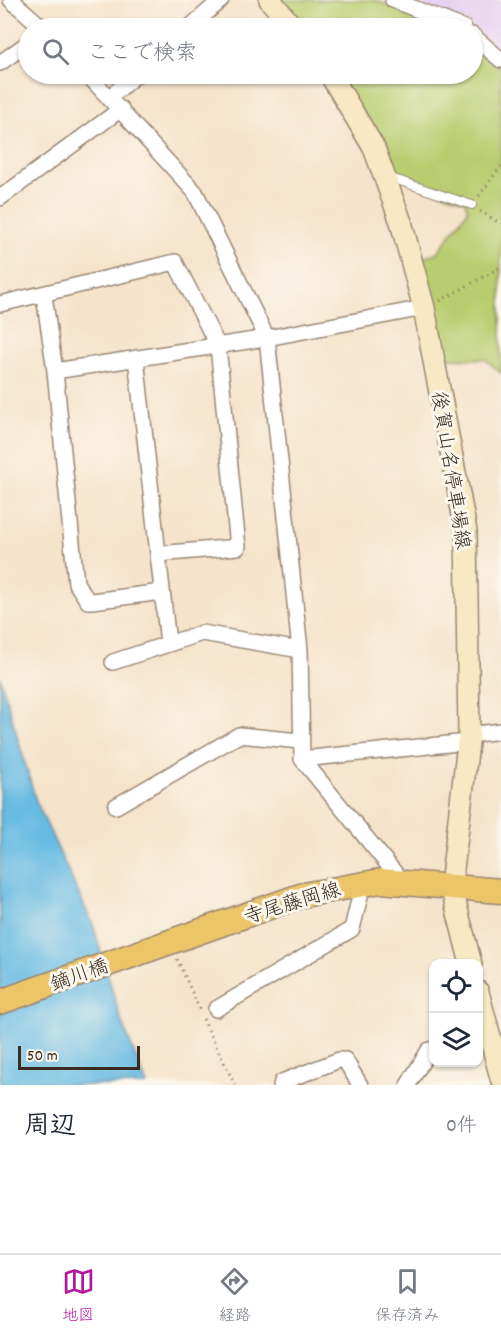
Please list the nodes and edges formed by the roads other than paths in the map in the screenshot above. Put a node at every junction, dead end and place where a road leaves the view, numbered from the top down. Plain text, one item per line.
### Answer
1 (11, 0) edge
2 (221, 0) edge
3 (270, 0) edge
4 (393, 0) edge
5 (32, 18) edge
6 (200, 18) edge
7 (285, 18) edge
8 (439, 18) edge
9 (483, 44) edge
10 (18, 51) edge
11 (501, 60) edge
12 (0, 63) edge
13 (97, 84) edge
14 (129, 84) edge
15 (336, 84) edge
16 (115, 103) junction
17 (384, 176) junction
18 (0, 198) edge
19 (472, 205) road end
20 (44, 296) junction
21 (0, 304) edge
22 (424, 308) junction
23 (267, 338) junction
24 (218, 346) junction
25 (136, 358) junction
26 (56, 371) junction
27 (158, 554) junction
28 (162, 592) junction
29 (168, 643) junction
30 (300, 650) junction
31 (113, 662) dead end
32 (501, 730) edge
33 (468, 738) junction
34 (300, 741) junction
35 (302, 759) junction
36 (116, 806) dead end
37 (358, 884) junction
38 (403, 884) junction
39 (451, 886) junction
40 (501, 891) edge
41 (159, 946) joint
42 (470, 959) edge
43 (0, 1002) edge
44 (216, 1009) dead end
45 (483, 1029) edge
46 (429, 1050) edge
47 (501, 1078) edge
48 (281, 1085) edge
49 (360, 1085) edge
50 (408, 1085) edge

1 - 5 street
2 - 6 street
3 - 7 main road
4 - 8 street
9 - 11 street
10 - 12 street
13 - 16 street
14 - 16 street
15 - 17 main road, 後賀山名停車場線
16 - 18 street
16 - 23 street
17 - 19 lane
17 - 22 main road, 後賀山名停車場線
20 - 21 street
20 - 24 street
20 - 26 street
22 - 23 street
22 - 33 main road, 後賀山名停車場線
23 - 24 street
23 - 30 street
24 - 25 street
24 - 27 street
25 - 26 street
25 - 27 street
26 - 28 street
27 - 28 street
28 - 29 street
29 - 30 street
29 - 31 street
30 - 34 street
32 - 33 street
33 - 35 street
33 - 39 main road, 後賀山名停車場線
34 - 35 street
34 - 36 street
35 - 38 street
37 - 38 main road, 寺尾藤岡線
37 - 41 main road, 寺尾藤岡線
37 - 44 street
38 - 39 main road, 寺尾藤岡線
39 - 40 main road, 寺尾藤岡線
39 - 42 main road
41 - 43 main road, 鏑川橋
45 - 47 main road
46 - 50 street
48 - 49 street

